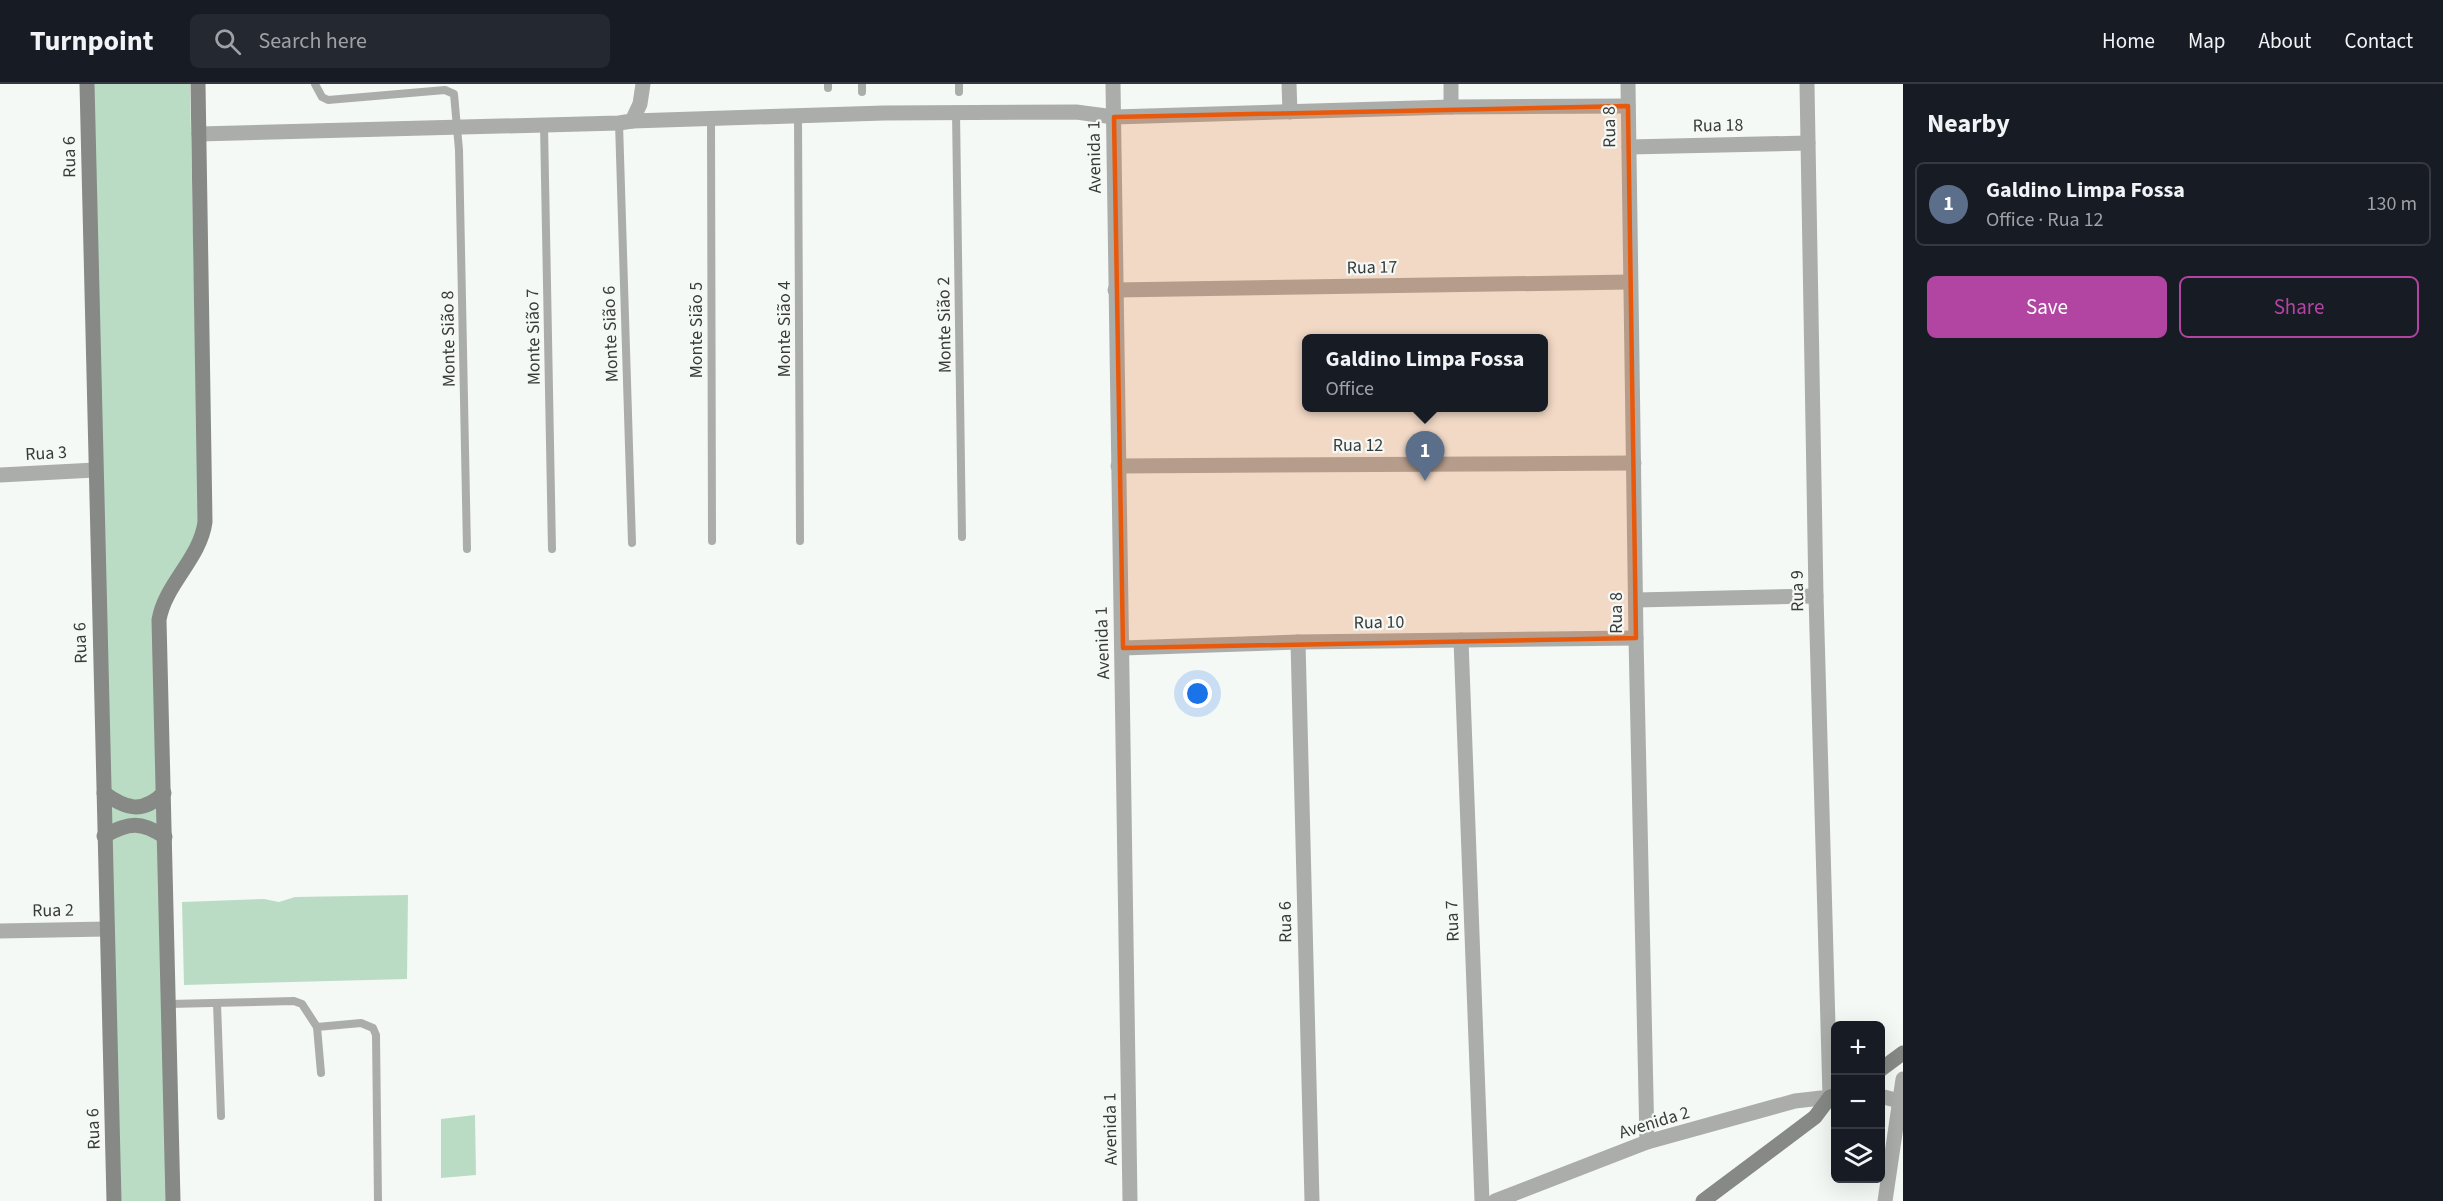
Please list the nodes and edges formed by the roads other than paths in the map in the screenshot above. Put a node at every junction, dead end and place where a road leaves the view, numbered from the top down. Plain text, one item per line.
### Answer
1 (87, 84) edge
2 (198, 84) edge
3 (315, 84) edge
4 (643, 84) edge
5 (1113, 84) edge
6 (1289, 84) edge
7 (1451, 84) edge
8 (1628, 84) edge
9 (1807, 84) edge
10 (1628, 106) junction
11 (1451, 107) junction
12 (956, 112) junction
13 (1290, 112) junction
14 (798, 116) junction
15 (1114, 117) junction
16 (711, 119) junction
17 (625, 122) junction
18 (544, 125) junction
19 (457, 128) junction
20 (199, 134) junction
21 (1808, 143) junction
22 (1629, 147) junction
23 (1630, 282) junction
24 (1115, 290) junction
25 (1634, 463) junction
26 (1118, 466) junction
27 (95, 470) junction
28 (0, 475) edge
29 (962, 537) dead end
30 (712, 541) dead end
31 (800, 541) dead end
32 (632, 543) dead end
33 (467, 549) dead end
34 (552, 549) dead end
35 (1816, 596) junction
36 (1636, 600) junction
37 (1636, 638) junction
38 (1461, 640) junction
39 (1298, 642) junction
40 (1123, 648) junction
41 (104, 793) junction
42 (164, 793) junction
43 (104, 836) junction
44 (165, 837) junction
45 (106, 929) junction
46 (0, 931) edge
47 (217, 1003) junction
48 (169, 1004) junction
49 (317, 1027) junction
50 (1903, 1053) edge
51 (1885, 1067) edge
52 (321, 1073) dead end
53 (1832, 1075) edge
54 (1903, 1079) edge
55 (1831, 1096) edge
56 (1885, 1096) edge
57 (1831, 1098) edge
58 (1901, 1102) edge
59 (221, 1116) dead end
60 (1647, 1142) junction
61 (114, 1201) edge
62 (173, 1201) edge
63 (378, 1201) edge
64 (1131, 1201) edge
65 (1312, 1201) edge
66 (1482, 1201) edge
67 (1495, 1201) edge
68 (1703, 1201) edge
69 (1885, 1201) edge

1 - 27 street, Rua 6
2 - 20 street
3 - 19 lane, Monte Sião 8
4 - 17 street
5 - 15 street, Avenida 1
6 - 13 street
7 - 11 street
8 - 10 street, Rua 8
9 - 21 street, Rua 9
10 - 11 street
10 - 22 street, Rua 8
11 - 13 street
12 - 14 street
12 - 15 street
12 - 29 lane, Monte Sião 2
13 - 15 street
14 - 16 street
14 - 31 lane, Monte Sião 4
15 - 24 street, Avenida 1
16 - 17 street
16 - 30 lane, Monte Sião 5
17 - 18 street
17 - 32 lane, Monte Sião 6
18 - 19 street
18 - 34 lane, Monte Sião 7
19 - 20 street
19 - 33 lane, Monte Sião 8
20 - 42 street
21 - 22 street, Rua 18
21 - 35 street, Rua 9
22 - 23 street, Rua 8
23 - 24 street, Rua 17
23 - 25 street, Rua 8
24 - 26 street, Avenida 1
25 - 26 street, Rua 12
25 - 36 street, Rua 8
26 - 40 street, Avenida 1
27 - 28 street, Rua 3
27 - 41 street, Rua 6
35 - 36 street
35 - 53 street, Rua 9
36 - 37 street, Rua 8
37 - 38 street, Rua 10
37 - 60 street, Rua 8
38 - 39 street, Rua 10
38 - 66 street, Rua 7
39 - 40 street, Rua 10
39 - 65 street, Rua 6
40 - 64 street, Avenida 1
41 - 42 street
41 - 43 street, Rua 6
42 - 44 street
43 - 44 street
43 - 45 street, Rua 6
44 - 48 street
45 - 46 street, Rua 2
45 - 61 street, Rua 6
47 - 48 lane
47 - 49 lane
47 - 59 lane
48 - 62 street
49 - 52 lane
49 - 63 lane
50 - 51 street
54 - 58 street
55 - 60 street, Avenida 2
56 - 58 street
57 - 68 street
58 - 69 street
60 - 67 street, Avenida 2

